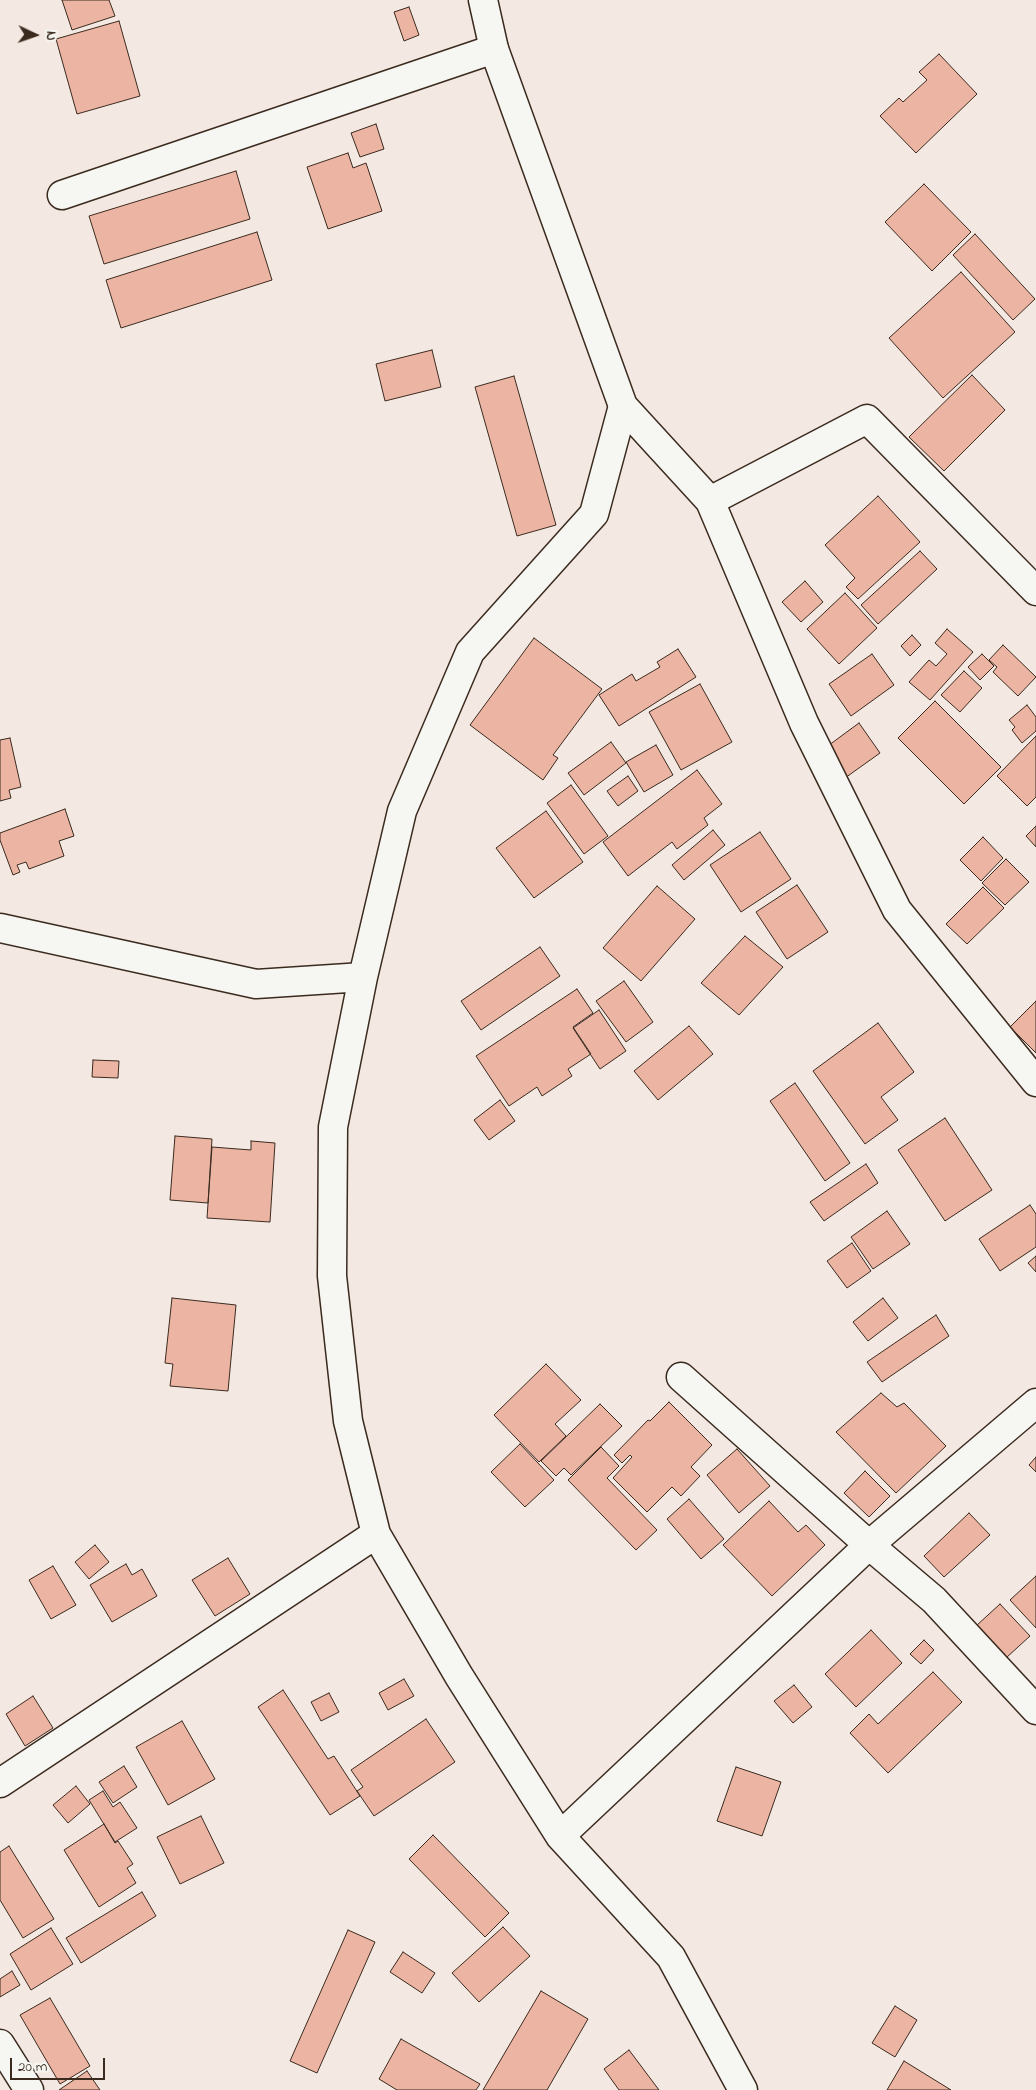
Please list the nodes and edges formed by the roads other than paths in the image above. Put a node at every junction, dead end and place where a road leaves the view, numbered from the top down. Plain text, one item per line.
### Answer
1 (483, 0) edge
2 (494, 49) junction
3 (62, 195) dead end
4 (623, 406) junction
5 (710, 501) junction
6 (1036, 591) edge
7 (0, 928) edge
8 (362, 978) junction
9 (1036, 1082) edge
10 (681, 1377) dead end
11 (1036, 1403) edge
12 (376, 1534) junction
13 (869, 1545) junction
14 (1036, 1710) edge
15 (0, 1783) edge
16 (560, 1836) junction
17 (0, 2044) edge
18 (29, 2090) edge
19 (743, 2090) edge

1 - 2 street
2 - 3 street
2 - 4 street
4 - 5 street
4 - 8 street
5 - 6 street
5 - 9 street
7 - 8 street
8 - 12 street
10 - 13 street
11 - 13 street
12 - 15 street
12 - 16 street
13 - 14 street
13 - 16 street
16 - 19 street
17 - 18 street

